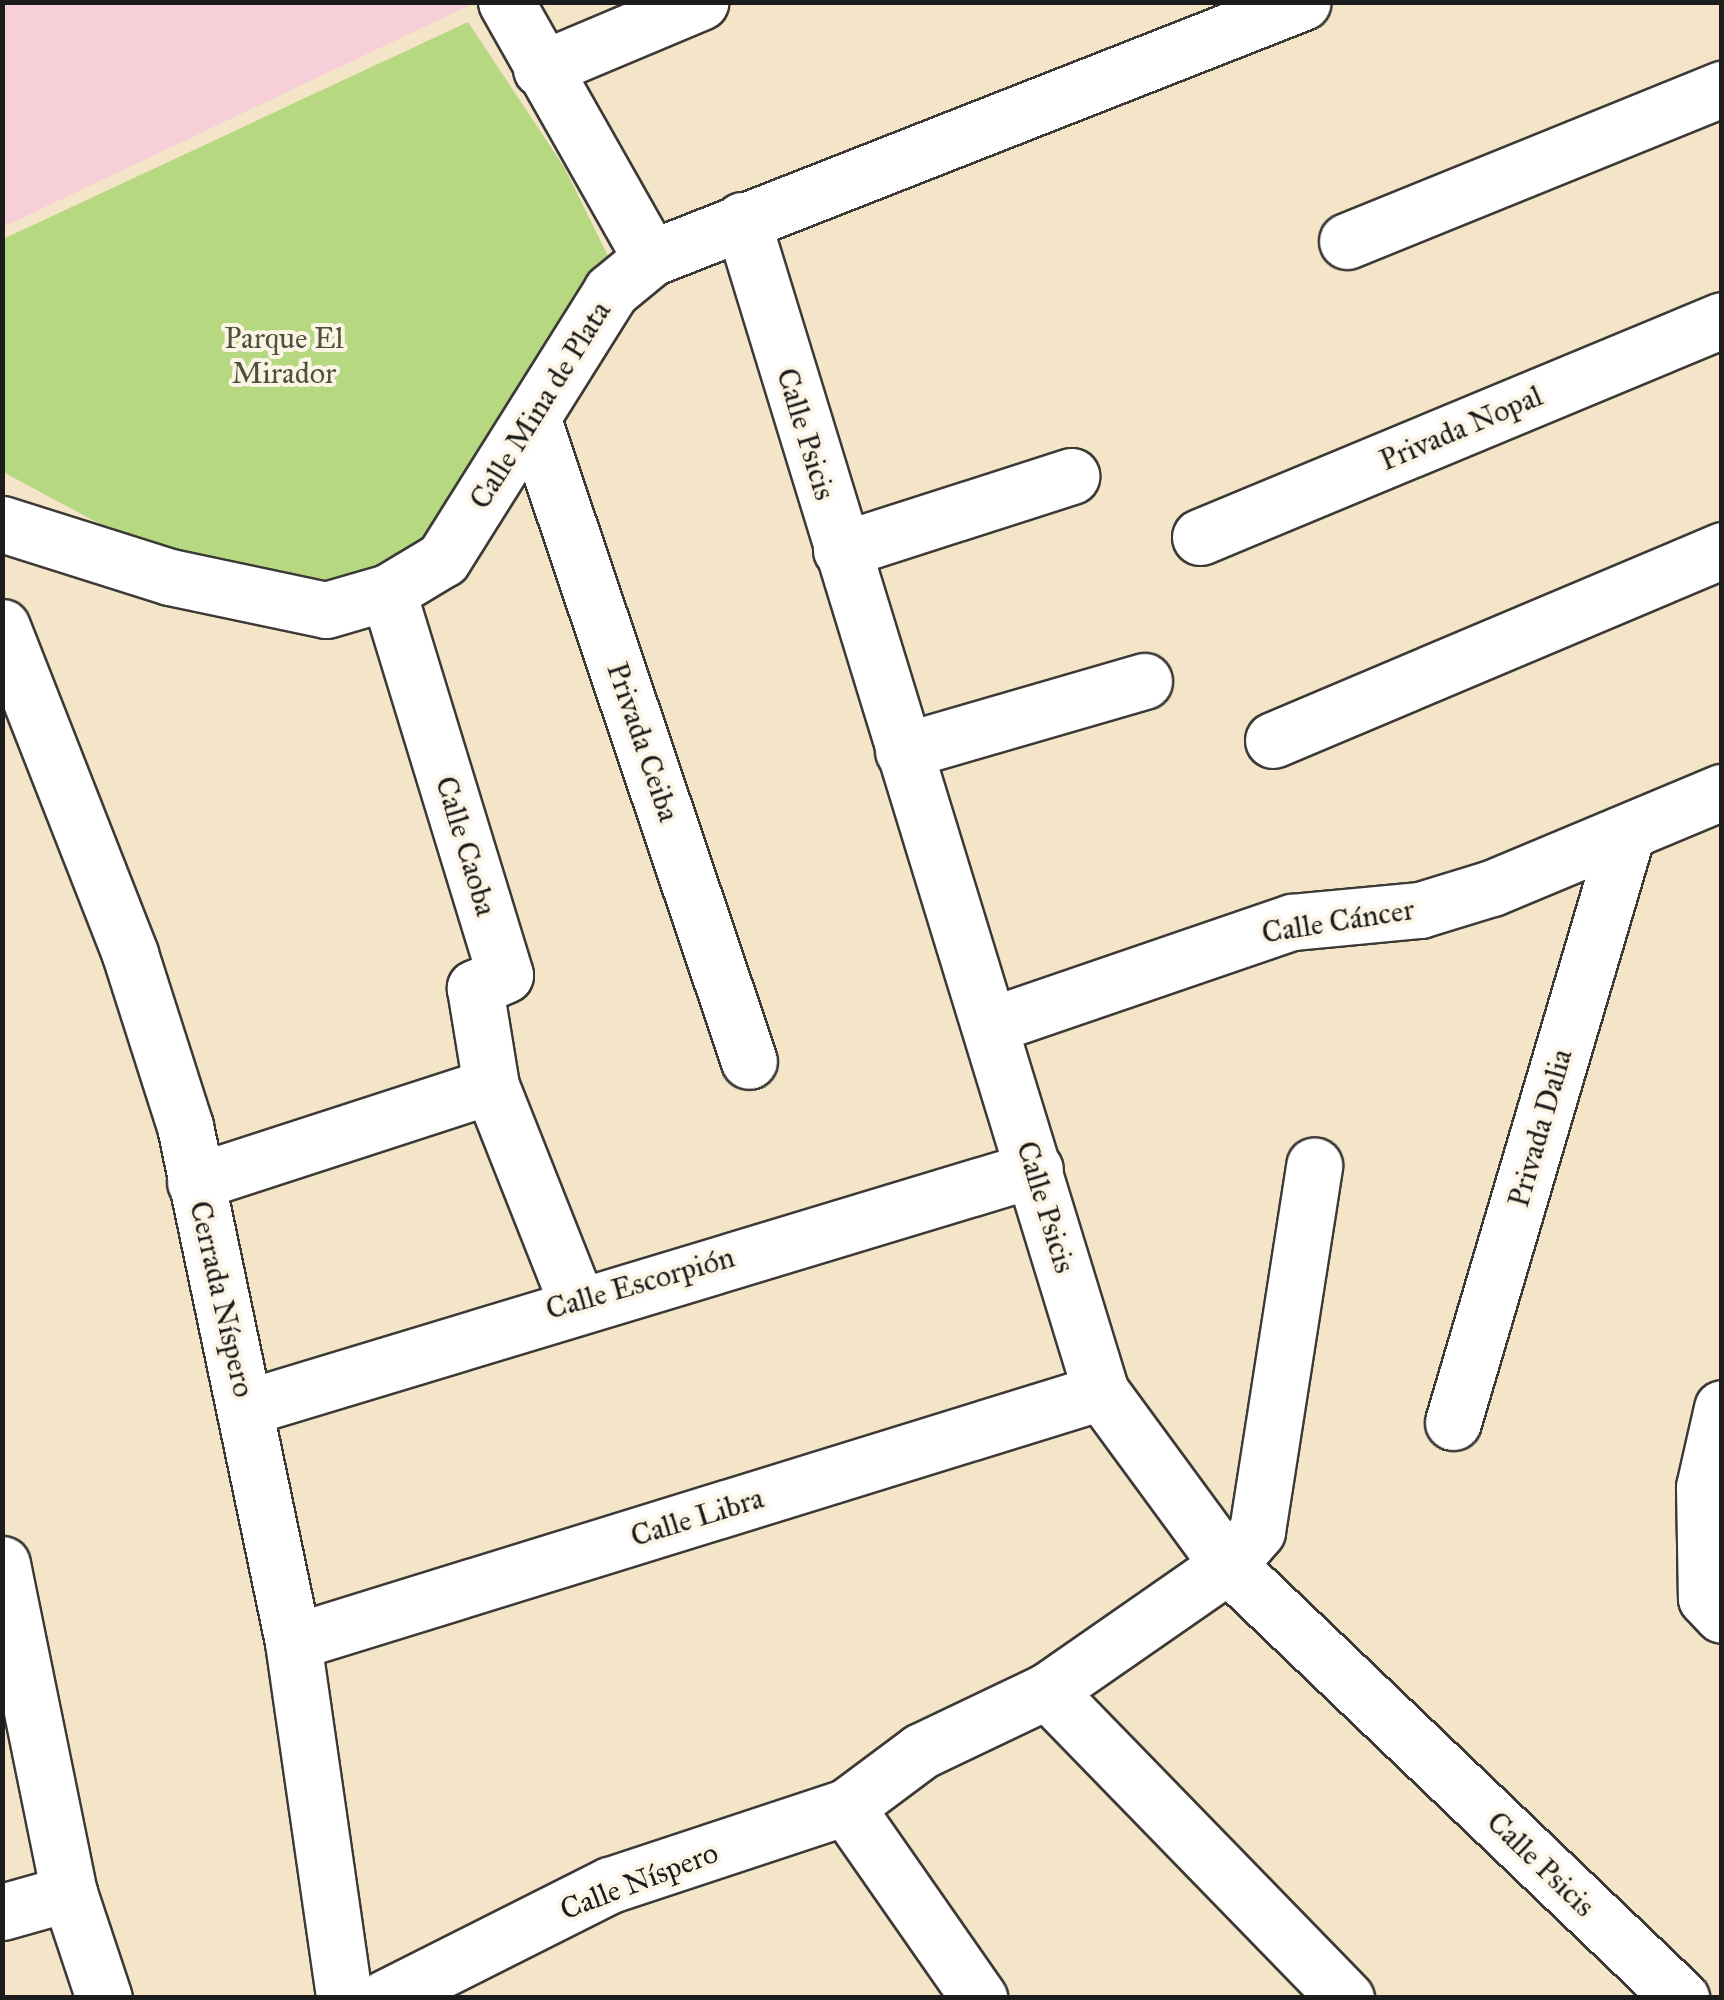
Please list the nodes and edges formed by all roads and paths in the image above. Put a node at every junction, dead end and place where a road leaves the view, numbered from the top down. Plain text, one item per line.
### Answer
1 (506, 2) edge
2 (700, 2) edge
3 (1302, 2) edge
4 (540, 69) junction
5 (1722, 89) edge
6 (742, 220) junction
7 (1347, 241) dead end
8 (651, 258) junction
9 (1722, 320) edge
10 (534, 423) junction
11 (1071, 476) dead end
12 (2, 524) edge
13 (1200, 537) dead end
14 (59, 547) junction
15 (841, 550) junction
16 (1722, 550) edge
17 (2, 563) edge
18 (388, 592) junction
19 (2, 627) edge
20 (1144, 681) dead end
21 (1273, 740) dead end
22 (903, 751) junction
23 (1722, 792) edge
24 (1627, 833) junction
25 (992, 1026) junction
26 (749, 1062) dead end
27 (490, 1086) junction
28 (1314, 1165) dead end
29 (1036, 1169) junction
30 (195, 1182) junction
31 (576, 1301) junction
32 (1101, 1392) junction
33 (248, 1407) junction
34 (1722, 1408) edge
35 (1454, 1422) dead end
36 (2, 1564) edge
37 (1228, 1565) junction
38 (1714, 1606) edge
39 (293, 1642) junction
40 (1047, 1691) junction
41 (846, 1807) junction
42 (69, 1894) junction
43 (2, 1912) edge
44 (104, 1998) edge
45 (344, 1998) edge
46 (385, 1998) edge
47 (979, 1998) edge
48 (1346, 1998) edge
49 (1681, 1998) edge

1 - 4 street
2 - 4 street
3 - 6 street, Calle Mina de Plata
4 - 8 street
5 - 7 street
6 - 8 street, Calle Mina de Plata
6 - 15 street, Calle Psicis
8 - 10 street, Calle Mina de Plata
9 - 13 street, Privada Nopal
10 - 18 street, Calle Mina de Plata
10 - 26 street, Privada Ceiba
11 - 15 street
12 - 14 street, Calle Mina de Plata
14 - 17 street
14 - 18 street, Calle Mina de Plata
15 - 22 street, Calle Psicis
16 - 21 street
18 - 27 street, Calle Caoba
19 - 30 street, Cerrada Níspero
20 - 22 street
22 - 25 street, Calle Psicis
23 - 24 street, Calle Cáncer
24 - 25 street, Calle Cáncer
24 - 35 street, Privada Dalia
25 - 29 street, Calle Psicis
27 - 30 street
27 - 31 street
28 - 37 street, Calle Níspero
29 - 31 street, Calle Escorpión
29 - 32 street, Calle Psicis
30 - 33 street, Cerrada Níspero
31 - 33 street, Calle Escorpión
32 - 37 street, Calle Psicis
32 - 39 street, Calle Libra
33 - 39 street, Cerrada Níspero
34 - 38 street
36 - 42 street
37 - 40 street, Calle Níspero
37 - 49 street, Calle Psicis
39 - 45 street, Cerrada Níspero
40 - 41 street, Calle Níspero
40 - 48 street
41 - 46 street, Calle Níspero
41 - 47 street
42 - 43 street
42 - 44 street

